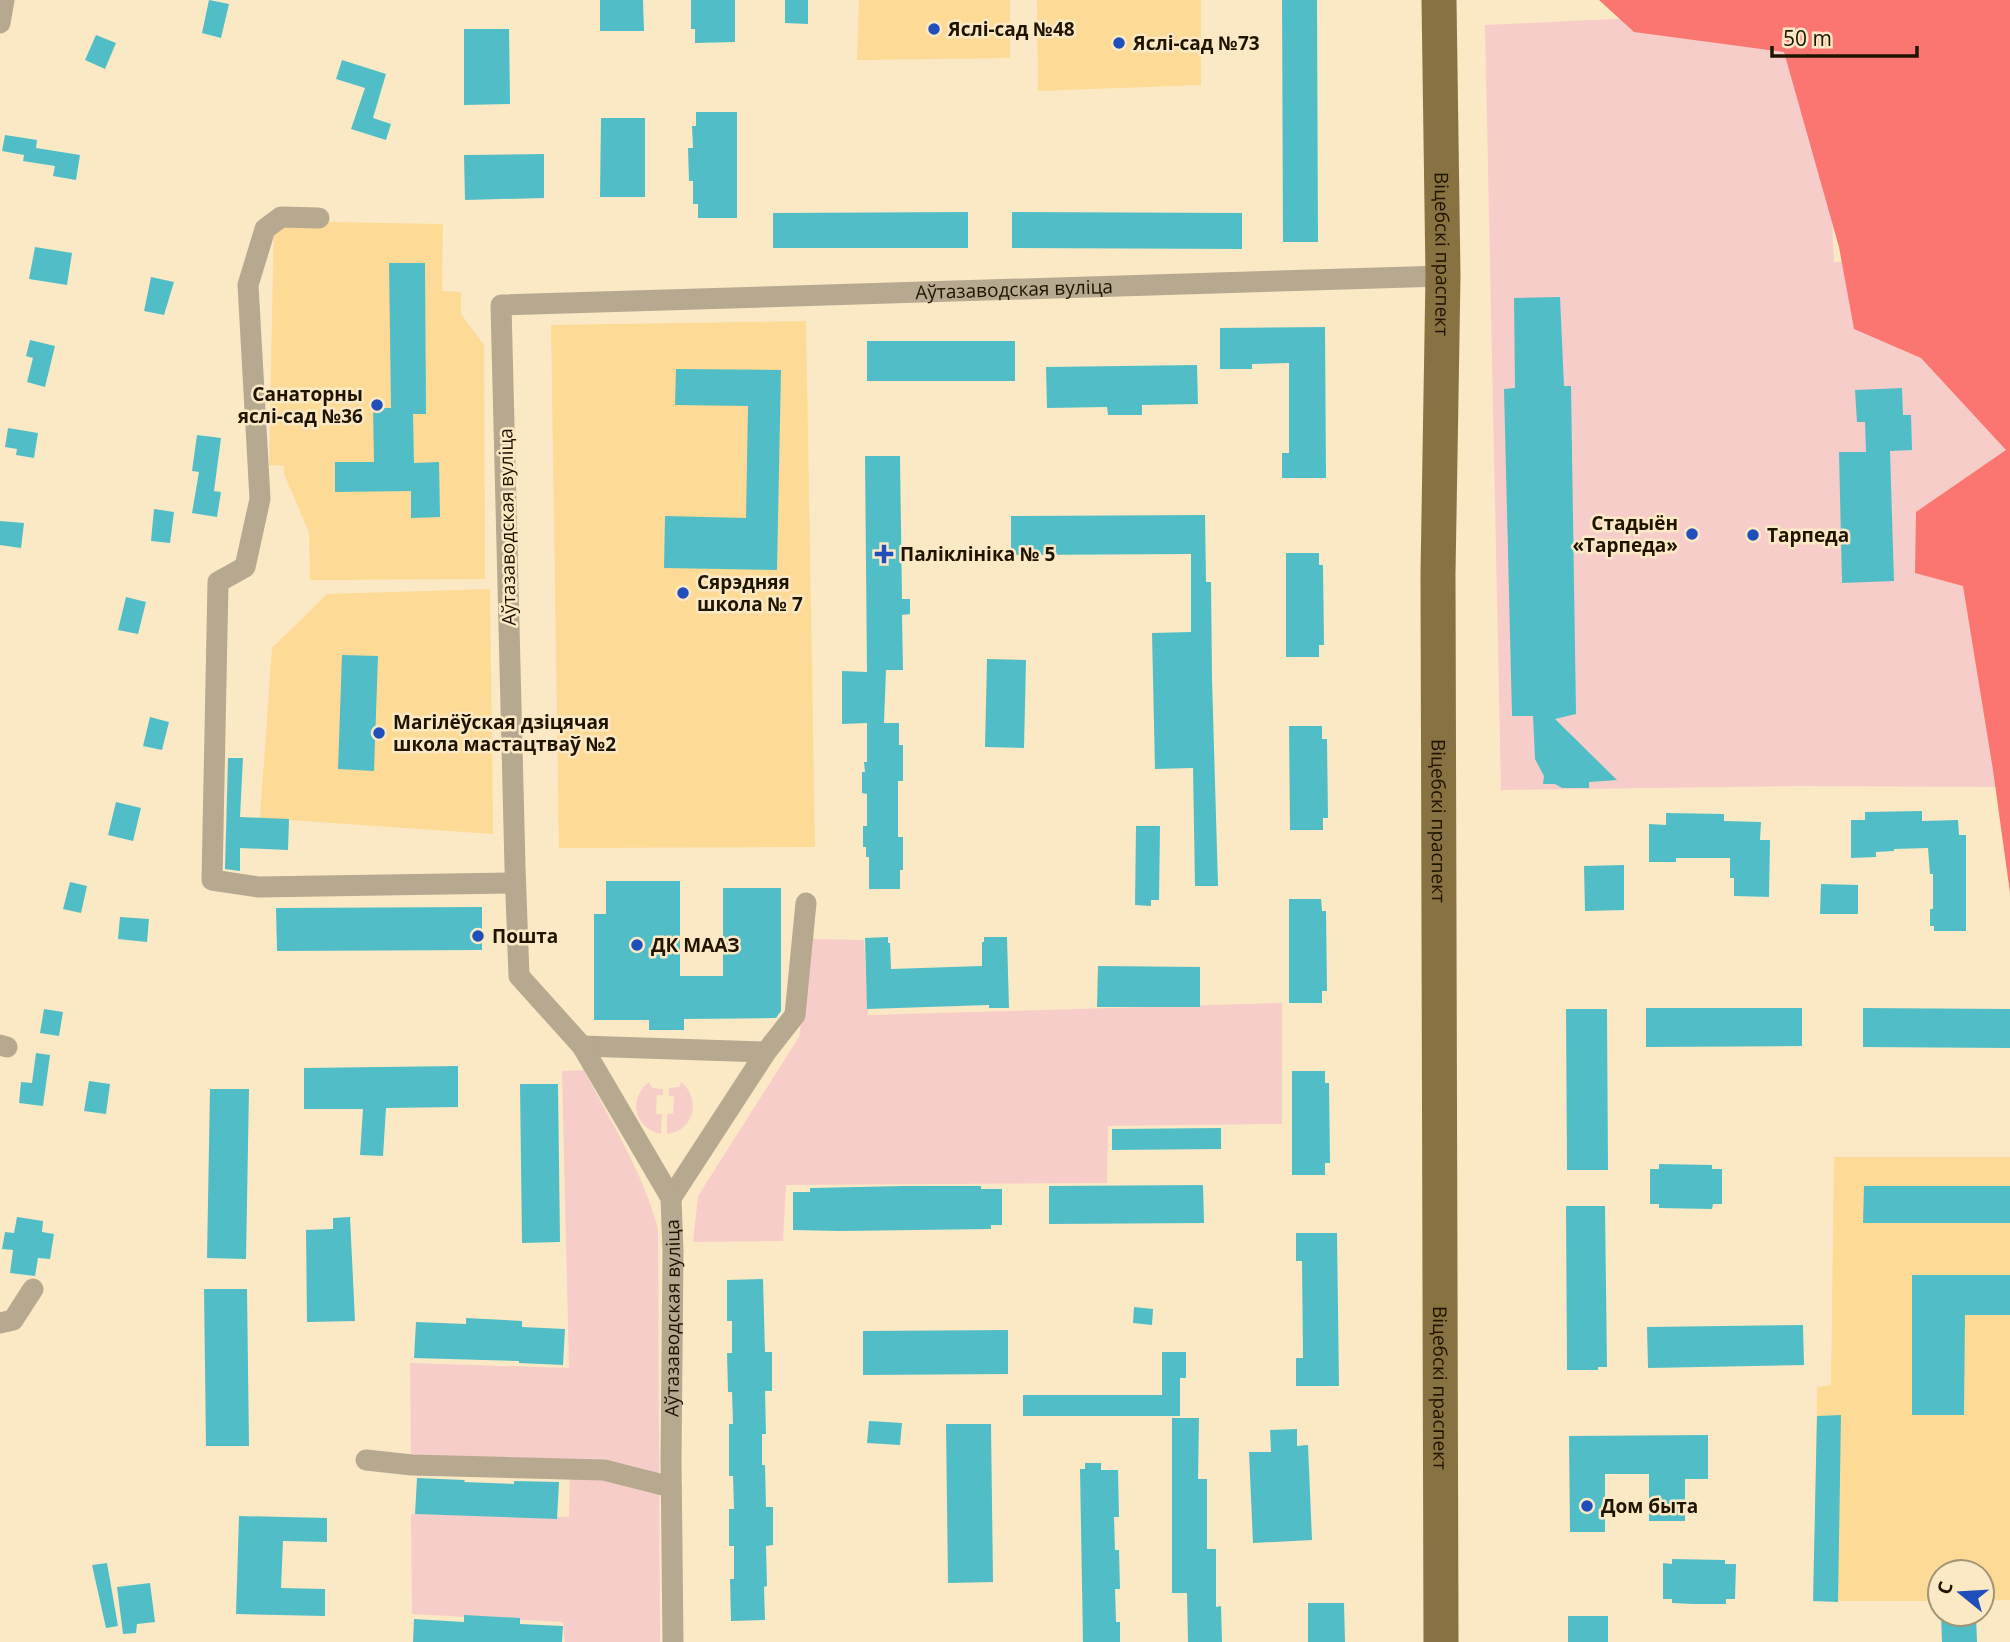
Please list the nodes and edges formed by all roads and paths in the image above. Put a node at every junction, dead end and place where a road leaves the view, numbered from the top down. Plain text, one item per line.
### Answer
1 (4, 0) edge
2 (1439, 0) edge
3 (0, 23) edge
4 (319, 218) dead end
5 (1443, 276) junction
6 (515, 883) junction
7 (806, 903) dead end
8 (582, 1046) junction
9 (766, 1052) junction
10 (671, 1198) junction
11 (33, 1289) dead end
12 (0, 1323) edge
13 (366, 1460) dead end
14 (671, 1488) junction
15 (673, 1642) edge
16 (1441, 1642) edge

1 - 3 street
2 - 5 main road, Віцебскі праспект
4 - 6 street
5 - 6 street, Аўтазаводская вуліца
5 - 16 main road, Віцебскі праспект
6 - 8 street, Аўтазаводская вуліца
7 - 9 street
8 - 9 street
8 - 10 street, Аўтазаводская вуліца
9 - 10 street
10 - 14 street, Аўтазаводская вуліца
11 - 12 street
13 - 14 street
14 - 15 street, Аўтазаводская вуліца

